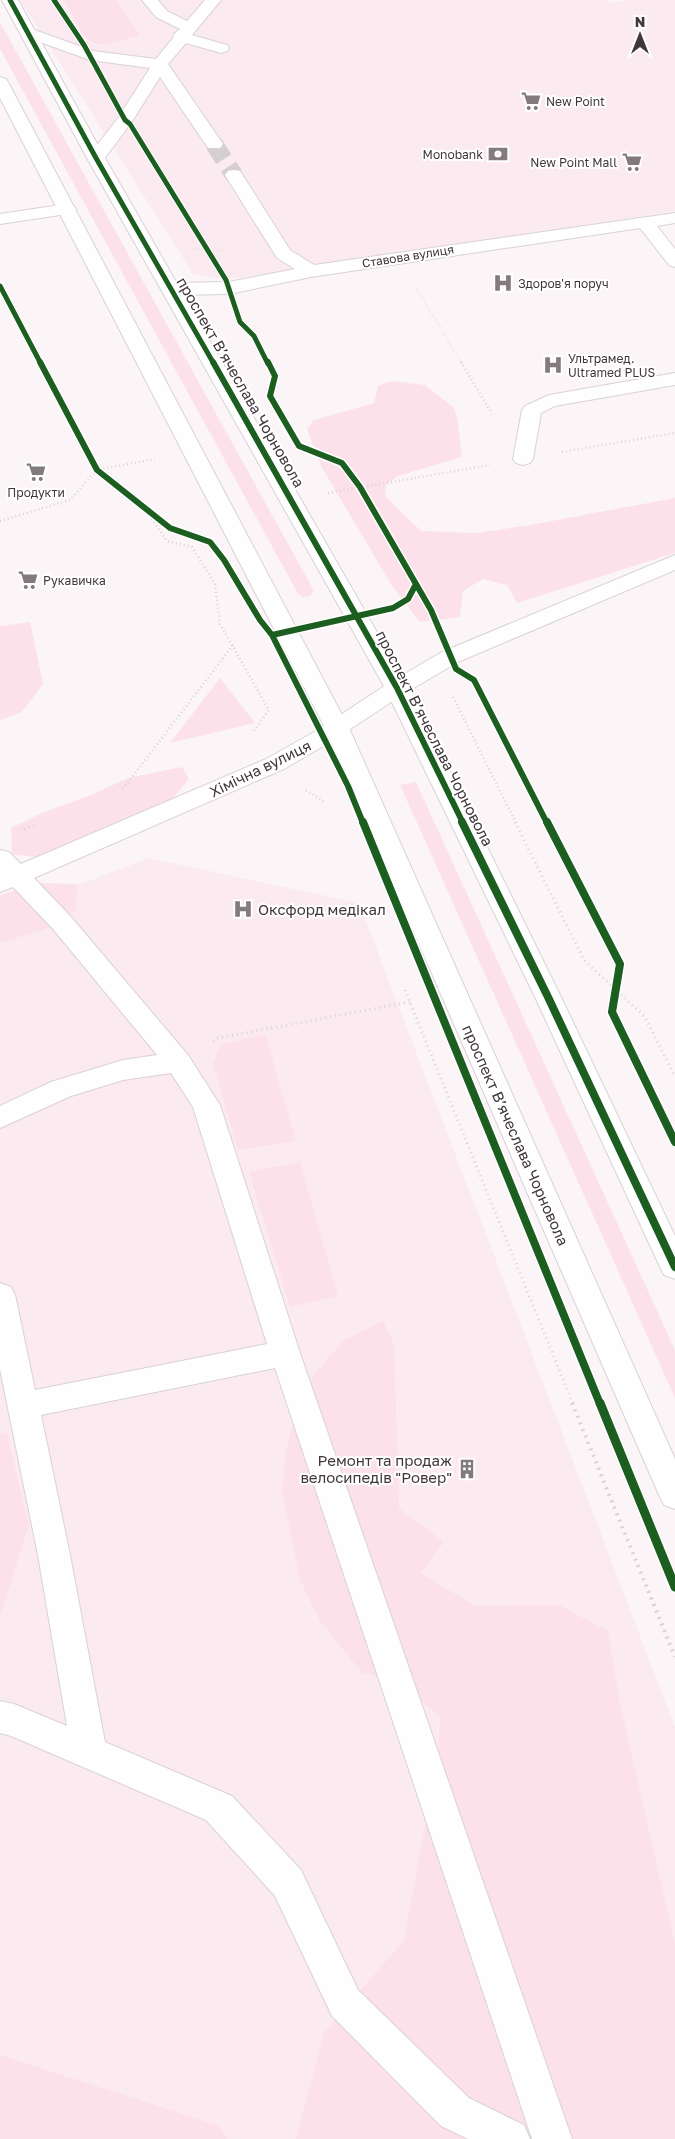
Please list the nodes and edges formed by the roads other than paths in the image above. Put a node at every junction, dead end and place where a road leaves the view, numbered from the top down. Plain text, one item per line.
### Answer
1 (10, 0) edge
2 (170, 0) edge
3 (213, 0) edge
4 (152, 4) edge
5 (185, 32) junction
6 (29, 33) junction
7 (221, 48) dead end
8 (160, 64) junction
9 (0, 82) edge
10 (214, 144) tunnel mouth
11 (96, 158) junction
12 (234, 175) tunnel mouth
13 (67, 209) junction
14 (675, 218) edge
15 (0, 219) edge
16 (645, 223) junction
17 (675, 261) edge
18 (311, 271) junction
19 (172, 288) junction
20 (675, 379) edge
21 (523, 459) road end
22 (675, 562) edge
23 (397, 688) junction
24 (337, 728) junction
25 (5, 872) edge
26 (178, 1062) junction
27 (0, 1118) edge
28 (675, 1267) edge
29 (0, 1295) edge
30 (285, 1353) junction
31 (22, 1406) junction
32 (675, 1494) edge
33 (0, 1717) edge
34 (89, 1753) junction
35 (510, 2139) edge
36 (552, 2139) edge

1 - 6 main road, проспект Вʼячеслава Чорновола
2 - 4 main road
3 - 5 main road
4 - 5 main road
5 - 7 main road
5 - 8 main road
6 - 8 main road
6 - 11 main road, проспект Вʼячеслава Чорновола
8 - 10 main road
8 - 11 main road
9 - 13 main road, проспект Вʼячеслава Чорновола
11 - 19 main road, проспект Вʼячеслава Чорновола
12 - 18 main road
13 - 15 main road
13 - 24 main road, проспект Вʼячеслава Чорновола
14 - 16 main road, Ставова вулиця
16 - 17 main road
16 - 18 main road, Ставова вулиця
18 - 19 main road, Ставова вулиця
19 - 23 main road, проспект Вʼячеслава Чорновола
20 - 21 main road
22 - 23 main road, Хімічна вулиця
23 - 24 main road, Хімічна вулиця
23 - 28 main road, проспект Вʼячеслава Чорновола
24 - 25 main road, Хімічна вулиця
24 - 32 main road, проспект Вʼячеслава Чорновола
25 - 26 main road
26 - 27 main road
26 - 30 main road
29 - 31 main road
30 - 31 main road
30 - 36 main road
31 - 34 main road
33 - 34 main road
34 - 35 main road

